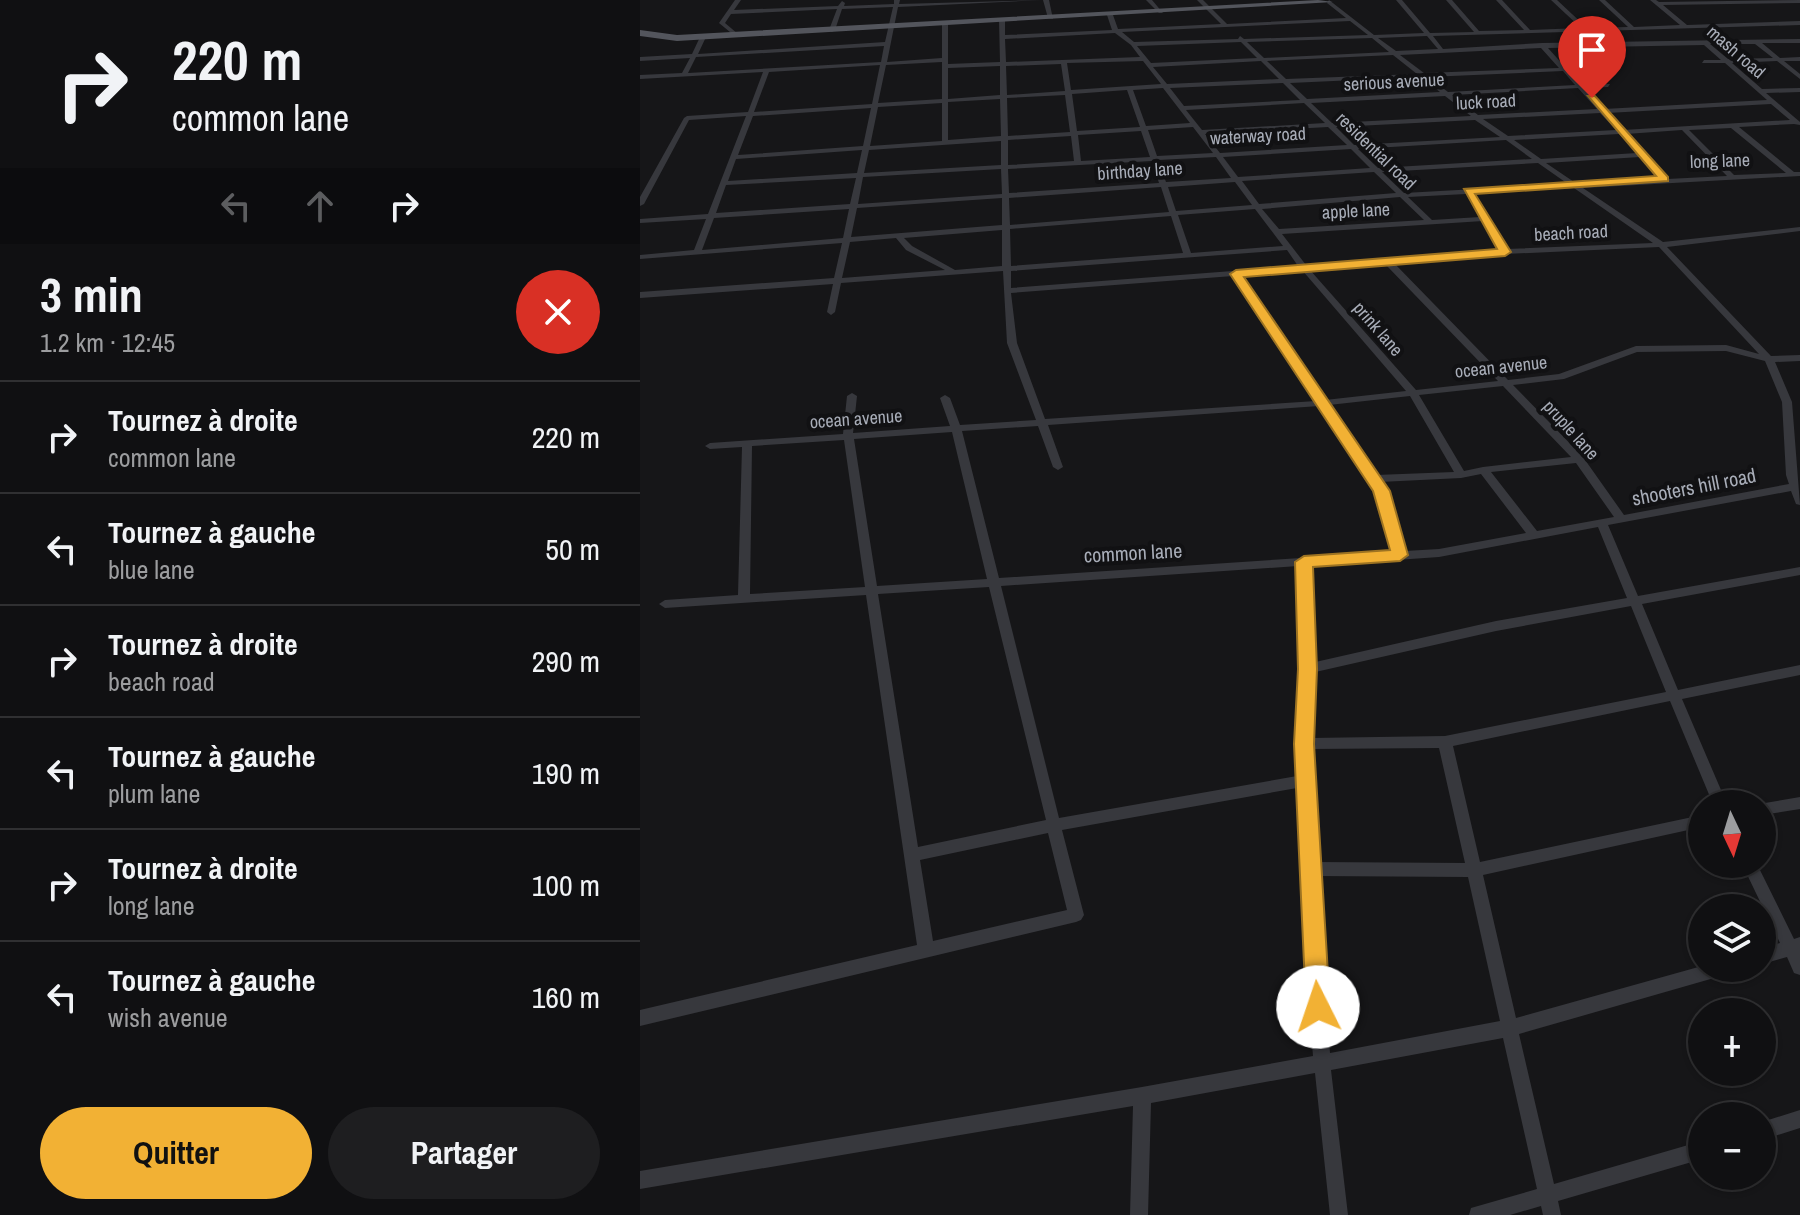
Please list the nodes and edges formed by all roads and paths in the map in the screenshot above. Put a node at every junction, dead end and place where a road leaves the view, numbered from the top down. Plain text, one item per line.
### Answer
1 (738, 0) edge
2 (843, 0) edge
3 (1039, 0) edge
4 (1046, 0) edge
5 (1149, 0) edge
6 (1200, 0) edge
7 (1399, 0) edge
8 (1449, 0) edge
9 (1499, 0) edge
10 (1554, 0) edge
11 (1602, 0) edge
12 (984, 1) edge
13 (1332, 1) edge
14 (1754, 1) edge
15 (1800, 1) edge
16 (1656, 2) edge
17 (1704, 2) edge
18 (896, 3) edge
19 (1254, 3) edge
20 (840, 8) junction
21 (1209, 9) junction
22 (1765, 9) dead end
23 (1716, 11) dead end
24 (730, 12) junction
25 (1161, 12) junction
26 (1110, 15) junction
27 (1775, 17) dead end
28 (1051, 18) junction
29 (1725, 18) dead end
30 (1351, 19) junction
31 (1002, 20) junction
32 (982, 21) junction
33 (945, 23) junction
34 (1800, 23) edge
35 (1785, 24) junction
36 (1225, 25) junction
37 (1734, 25) junction
38 (891, 26) junction
39 (1686, 26) junction
40 (1604, 28) junction
41 (1632, 28) junction
42 (1585, 29) junction
43 (832, 30) junction
44 (1115, 30) junction
45 (1528, 30) junction
46 (1477, 32) junction
47 (640, 33) edge
48 (1427, 33) junction
49 (1800, 34) edge
50 (736, 35) junction
51 (1371, 35) junction
52 (703, 37) junction
53 (1002, 37) junction
54 (1243, 41) junction
55 (1800, 41) edge
56 (1755, 42) junction
57 (1705, 43) junction
58 (887, 44) junction
59 (1133, 44) junction
60 (1663, 44) junction
61 (1621, 45) junction
62 (1543, 46) junction
63 (1442, 51) junction
64 (1674, 53) dead end
65 (1394, 54) junction
66 (694, 55) junction
67 (640, 59) edge
68 (1261, 59) junction
69 (1800, 59) edge
70 (1779, 60) junction
71 (1064, 61) junction
72 (1726, 61) junction
73 (1146, 62) junction
74 (1704, 62) dead end
75 (883, 63) junction
76 (946, 63) junction
77 (1001, 64) junction
78 (1597, 68) dead end
79 (1564, 69) junction
80 (767, 70) junction
81 (1419, 74) junction
82 (684, 75) junction
83 (640, 77) edge
84 (1800, 77) edge
85 (1283, 81) junction
86 (1608, 85) dead end
87 (1165, 86) junction
88 (1580, 86) junction
89 (1130, 89) junction
90 (1800, 90) edge
91 (1759, 91) junction
92 (1068, 94) junction
93 (1445, 94) junction
94 (1004, 99) junction
95 (1304, 101) junction
96 (1773, 102) junction
97 (944, 103) junction
98 (1689, 106) junction
99 (874, 107) junction
100 (1182, 108) junction
101 (1603, 110) junction
102 (750, 114) junction
103 (1476, 117) junction
104 (1328, 124) junction
105 (1798, 124) edge
106 (1733, 126) junction
107 (1712, 127) junction
108 (1198, 128) junction
109 (1683, 128) junction
110 (1144, 129) junction
111 (1621, 132) junction
112 (1074, 134) junction
113 (1508, 138) junction
114 (1004, 139) junction
115 (945, 143) junction
116 (1352, 147) junction
117 (865, 149) junction
118 (1216, 155) junction
119 (1643, 155) junction
120 (733, 157) junction
121 (1154, 158) junction
122 (1541, 160) junction
123 (1078, 163) junction
124 (1005, 167) junction
125 (1375, 170) junction
126 (1796, 174) edge
127 (859, 175) junction
128 (1731, 176) junction
129 (1664, 179) junction
130 (1235, 180) junction
131 (723, 183) junction
132 (1164, 185) junction
133 (1574, 185) junction
134 (1468, 191) junction
135 (1401, 195) junction
136 (1006, 197) junction
137 (640, 204) edge
138 (853, 207) junction
139 (1258, 209) junction
140 (1174, 215) junction
141 (711, 217) junction
142 (1485, 219) junction
143 (640, 221) edge
144 (1430, 222) junction
145 (1006, 228) junction
146 (1800, 229) edge
147 (1276, 232) junction
148 (899, 237) junction
149 (846, 241) junction
150 (1661, 245) junction
151 (1288, 248) junction
152 (697, 252) junction
153 (1505, 252) junction
154 (1188, 255) junction
155 (640, 257) edge
156 (1389, 263) junction
157 (1007, 268) junction
158 (1304, 268) junction
159 (952, 271) junction
160 (1236, 274) junction
161 (837, 279) junction
162 (1007, 291) junction
163 (640, 295) edge
164 (831, 312) dead end
165 (1800, 358) edge
166 (1769, 359) junction
167 (1503, 381) junction
168 (1413, 393) junction
169 (852, 396) dead end
170 (945, 398) dead end
171 (1323, 403) junction
172 (1042, 422) junction
173 (956, 428) junction
174 (848, 436) junction
175 (747, 443) junction
176 (710, 446) dead end
177 (1579, 459) junction
178 (1058, 467) dead end
179 (1483, 470) junction
180 (1461, 475) junction
181 (1373, 479) junction
182 (1794, 479) edge
183 (1800, 501) edge
184 (1622, 520) junction
185 (1602, 524) junction
186 (1534, 535) junction
187 (1400, 555) junction
188 (1304, 562) junction
189 (1800, 571) edge
190 (994, 581) junction
191 (871, 589) junction
192 (744, 598) junction
193 (1634, 601) junction
194 (665, 604) dead end
195 (1308, 669) junction
196 (1800, 670) edge
197 (1672, 693) junction
198 (1445, 742) junction
199 (1304, 744) junction
200 (1305, 781) junction
201 (1714, 790) edge
202 (1800, 803) edge
203 (1776, 807) edge
204 (1688, 824) edge
205 (1054, 825) junction
206 (911, 855) junction
207 (1309, 869) junction
208 (1474, 870) junction
209 (1757, 878) edge
210 (1795, 947) edge
211 (926, 950) junction
212 (1800, 967) edge
213 (1688, 977) edge
214 (640, 1018) edge
215 (1510, 1028) junction
216 (1322, 1062) junction
217 (1142, 1096) junction
218 (1800, 1119) edge
219 (1776, 1127) edge
220 (1688, 1155) edge
221 (640, 1180) edge
222 (1550, 1206) edge
223 (1139, 1215) edge
224 (1339, 1215) edge
225 (1478, 1215) edge

1 - 24 street
2 - 20 street
3 - 12 street
4 - 28 street
5 - 25 street
6 - 21 street, residential road
7 - 48 street
8 - 46 street
9 - 45 street
10 - 42 street
11 - 41 street
12 - 18 street
12 - 32 street
13 - 19 main road
13 - 30 street
14 - 15 street
14 - 17 street
14 - 22 street
16 - 17 street
16 - 39 street, mash road
17 - 23 street
18 - 20 street
18 - 38 street
19 - 21 main road
20 - 24 street
20 - 43 street
21 - 25 main road
21 - 36 street, residential road
24 - 50 street
25 - 26 main road
26 - 28 main road
26 - 44 street
27 - 35 street
28 - 31 main road
29 - 37 street
30 - 36 street
30 - 51 street
31 - 32 main road
31 - 53 street
32 - 33 main road
33 - 38 main road
33 - 76 street
34 - 35 street
35 - 37 street
35 - 49 street
36 - 44 street
36 - 54 street, residential road
37 - 39 street
37 - 56 street
38 - 43 main road
38 - 58 street
39 - 41 street
39 - 57 street, mash road
40 - 41 street
40 - 42 street
40 - 61 street
42 - 45 street
43 - 50 main road
44 - 53 street
44 - 59 street, prink lane
45 - 46 street
45 - 62 street
46 - 48 street
47 - 52 main road
48 - 51 street
48 - 63 street
50 - 52 main road
51 - 54 street
51 - 65 street
52 - 66 street
53 - 77 street
54 - 59 street
54 - 68 street, residential road
55 - 56 street
56 - 57 street
56 - 70 street
57 - 60 street
57 - 72 street, mash road
58 - 66 street
58 - 75 street
59 - 73 street, prink lane
60 - 61 street
60 - 64 street
61 - 62 street
62 - 63 street
62 - 79 street
63 - 65 street
65 - 68 street
65 - 81 street
66 - 67 street
66 - 82 street
68 - 73 street
68 - 85 street, residential road
69 - 70 street
70 - 72 street
70 - 84 street
71 - 73 street
71 - 77 street
71 - 92 street
72 - 74 street
72 - 91 street, mash road
73 - 87 street, prink lane
75 - 76 street
75 - 80 street
75 - 99 street
76 - 77 street
76 - 97 street
77 - 94 street
78 - 79 street
79 - 81 street
79 - 88 street
80 - 82 street
80 - 102 street
81 - 85 street
81 - 93 street
82 - 83 street
85 - 87 street
85 - 95 street, residential road
86 - 88 street, serious avenue
87 - 89 street
87 - 100 street, prink lane
88 - 93 street, serious avenue
88 - 101 street
89 - 92 street
89 - 110 street
90 - 91 street
91 - 96 street, mash road
92 - 94 street
92 - 112 street
93 - 95 street, serious avenue
93 - 103 street
94 - 97 street
94 - 114 street
95 - 100 street, serious avenue
95 - 104 street, residential road
96 - 98 street, luck road
96 - 105 street, mash road
97 - 99 street
97 - 115 street
98 - 101 street, luck road
98 - 107 street
99 - 102 street
99 - 117 street
100 - 108 street, prink lane
101 - 103 street, luck road
101 - 111 street
102 - 120 street
102 - 137 street
103 - 104 street, luck road
103 - 113 street
104 - 108 street, luck road
104 - 116 street, residential road
105 - 106 street, waterway road
106 - 107 street, waterway road
106 - 126 street
107 - 109 street, waterway road
108 - 110 street, luck road
108 - 118 street, prink lane
109 - 111 street, waterway road
109 - 128 street
110 - 112 street, luck road
110 - 121 street
111 - 113 street, waterway road
111 - 119 street
112 - 114 street, luck road
112 - 123 street
113 - 116 street, waterway road
113 - 122 street
114 - 115 street, luck road
114 - 124 street
115 - 117 street, luck road
116 - 118 street, waterway road
116 - 125 street, residential road
117 - 120 street, luck road
117 - 127 street
118 - 121 street, waterway road
118 - 130 street, prink lane
119 - 122 street, birthday lane
119 - 129 street
120 - 131 street
121 - 123 street, waterway road
121 - 132 street
122 - 125 street, birthday lane
122 - 133 street
123 - 124 street, waterway road
124 - 127 street, waterway road
124 - 136 street
125 - 130 street, birthday lane
125 - 135 street, residential road
126 - 128 street, long lane
127 - 131 street, waterway road
127 - 138 street
128 - 129 street, long lane
129 - 133 street, long lane
130 - 132 street, birthday lane
130 - 139 street, prink lane
131 - 141 street
132 - 136 street, birthday lane
132 - 140 street
133 - 134 street, long lane
133 - 150 street
134 - 135 street, long lane
134 - 142 street
135 - 139 street, long lane
135 - 144 street, residential road
136 - 138 street, birthday lane
136 - 145 street
138 - 141 street, birthday lane
138 - 149 street
139 - 140 street, long lane
139 - 147 street, prink lane
140 - 145 street, long lane
140 - 154 street
141 - 143 street, birthday lane
141 - 152 street
142 - 144 street, apple lane
142 - 153 street
144 - 147 street, apple lane
145 - 148 street, long lane
145 - 157 street
146 - 150 street, beach road
147 - 151 street, prink lane
148 - 149 street, long lane
148 - 159 street
149 - 152 street, long lane
149 - 161 street
150 - 153 street, beach road
150 - 166 street
151 - 154 street
151 - 158 street, prink lane
152 - 155 street, long lane
153 - 156 street, beach road
154 - 157 street
156 - 158 street, beach road
156 - 167 street, pruple lane
157 - 159 street
157 - 162 street
158 - 160 street, beach road
158 - 168 street, prink lane
159 - 161 street
160 - 162 street, beach road
160 - 171 street
161 - 163 street
161 - 164 street
162 - 172 street
165 - 166 street, ocean avenue
166 - 167 street, ocean avenue
166 - 182 street
167 - 168 street, ocean avenue
167 - 177 street, pruple lane
168 - 171 street, ocean avenue
168 - 180 street, prink lane
169 - 174 street
170 - 173 street
171 - 172 street, ocean avenue
171 - 181 street
172 - 173 street, ocean avenue
172 - 178 street
173 - 174 street, ocean avenue
173 - 190 street
174 - 175 street, ocean avenue
174 - 191 street
175 - 176 street, ocean avenue
175 - 192 street
177 - 179 street
177 - 184 street, pruple lane
179 - 180 street
179 - 186 street
180 - 181 street
181 - 187 street
182 - 183 street
182 - 184 street, shooters hill road
184 - 185 street, shooters hill road
185 - 186 street, common lane
185 - 193 street
186 - 187 street, common lane
187 - 188 street, common lane
188 - 190 street, common lane
188 - 195 street
189 - 193 street
190 - 191 street, common lane
190 - 205 street
191 - 192 street, common lane
191 - 206 street
192 - 194 street, common lane
193 - 195 street
193 - 197 street
195 - 199 street
196 - 197 street
197 - 198 street
197 - 201 street
198 - 199 street
198 - 208 street
199 - 200 street
200 - 205 street
200 - 207 street
202 - 203 street
204 - 208 street
205 - 206 street
205 - 211 street
206 - 211 street
207 - 208 street
207 - 216 street
208 - 215 street
209 - 210 street
210 - 212 street
211 - 214 street
213 - 215 street
215 - 216 street
215 - 222 street
216 - 217 street
216 - 224 street
217 - 221 street
217 - 223 street
218 - 219 street
220 - 222 street
222 - 225 street

